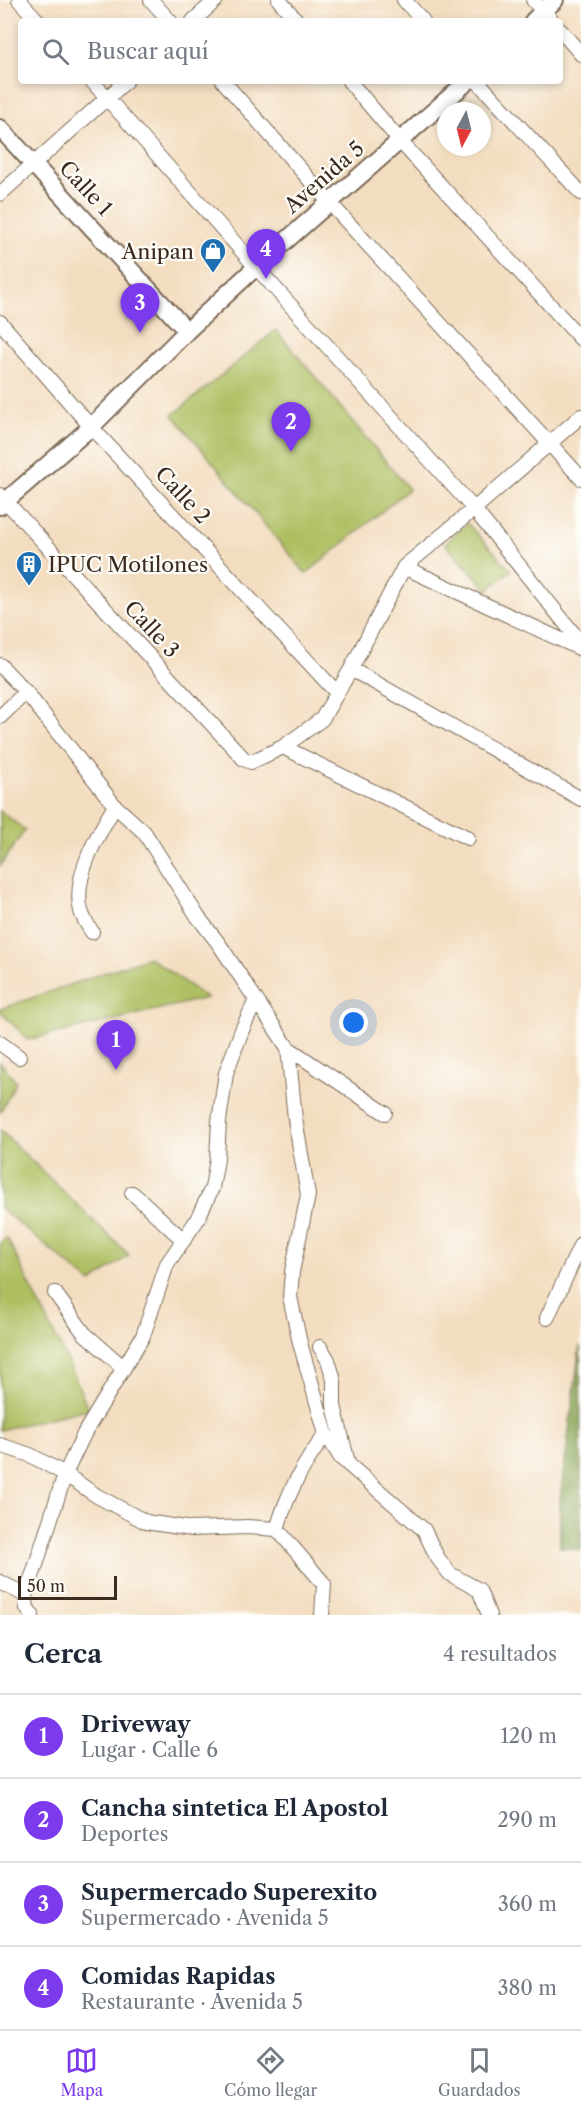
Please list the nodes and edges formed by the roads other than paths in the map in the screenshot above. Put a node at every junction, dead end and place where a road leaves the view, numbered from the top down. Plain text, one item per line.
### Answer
1 (19, 0) edge
2 (151, 0) edge
3 (216, 0) edge
4 (279, 0) edge
5 (404, 0) edge
6 (35, 18) edge
7 (168, 18) edge
8 (196, 18) edge
9 (294, 18) edge
10 (420, 18) edge
11 (563, 33) edge
12 (581, 54) edge
13 (95, 84) edge
14 (123, 84) edge
15 (226, 84) edge
16 (352, 84) edge
17 (465, 84) edge
18 (480, 84) edge
19 (107, 98) junction
20 (0, 128) edge
21 (400, 141) junction
22 (34, 165) junction
23 (581, 193) edge
24 (0, 194) edge
25 (329, 202) junction
26 (256, 267) junction
27 (0, 322) edge
28 (187, 331) junction
29 (581, 339) edge
30 (581, 416) edge
31 (91, 427) junction
32 (549, 442) junction
33 (581, 478) edge
34 (2, 501) edge
35 (474, 509) junction
36 (404, 567) junction
37 (581, 643) edge
38 (581, 649) edge
39 (0, 664) edge
40 (351, 669) junction
41 (26, 692) junction
42 (337, 693) junction
43 (0, 717) edge
44 (283, 747) junction
45 (581, 799) edge
46 (114, 806) junction
47 (468, 838) dead end
48 (92, 932) dead end
49 (256, 1000) junction
50 (0, 1043) edge
51 (288, 1048) junction
52 (19, 1056) dead end
53 (386, 1113) dead end
54 (132, 1193) dead end
55 (184, 1240) junction
56 (581, 1244) edge
57 (55, 1293) dead end
58 (547, 1318) dead end
59 (320, 1347) dead end
60 (124, 1368) junction
61 (326, 1434) junction
62 (0, 1445) edge
63 (348, 1465) junction
64 (65, 1474) junction
65 (277, 1529) junction
66 (0, 1582) edge
67 (25, 1595) junction
68 (32, 1615) edge
69 (322, 1615) edge
70 (489, 1615) edge

1 - 6 street
2 - 7 street
3 - 8 street
4 - 9 street
5 - 10 street
11 - 12 street
13 - 19 street
14 - 19 street
15 - 25 street
16 - 21 street
17 - 21 street, Avenida 5
18 - 23 street
19 - 22 street
19 - 26 street
20 - 22 street, Calle 1
21 - 25 street, Avenida 5
21 - 29 street
22 - 24 street
22 - 28 street, Calle 1
25 - 26 street, Avenida 5
25 - 32 street
26 - 28 street, Avenida 5
26 - 35 street
27 - 31 street, Calle 2
28 - 31 street, Avenida 5
30 - 32 street
31 - 34 street, Avenida 5
31 - 42 street, Calle 2
32 - 33 street
32 - 35 street
34 - 44 street, Calle 3
35 - 36 street
35 - 37 street
36 - 38 street
36 - 40 street
39 - 41 street
40 - 42 street
40 - 45 street
41 - 43 street
41 - 46 street
42 - 44 street
44 - 47 street
46 - 48 street
46 - 49 street
49 - 51 street
49 - 55 street
50 - 52 street
51 - 53 street
51 - 61 street
54 - 55 street
55 - 60 street
56 - 58 street
57 - 60 street
59 - 63 street
60 - 64 street
61 - 63 street
61 - 65 street
62 - 64 street
63 - 70 street
64 - 65 street
64 - 67 street
65 - 69 street
66 - 67 street
67 - 68 street

